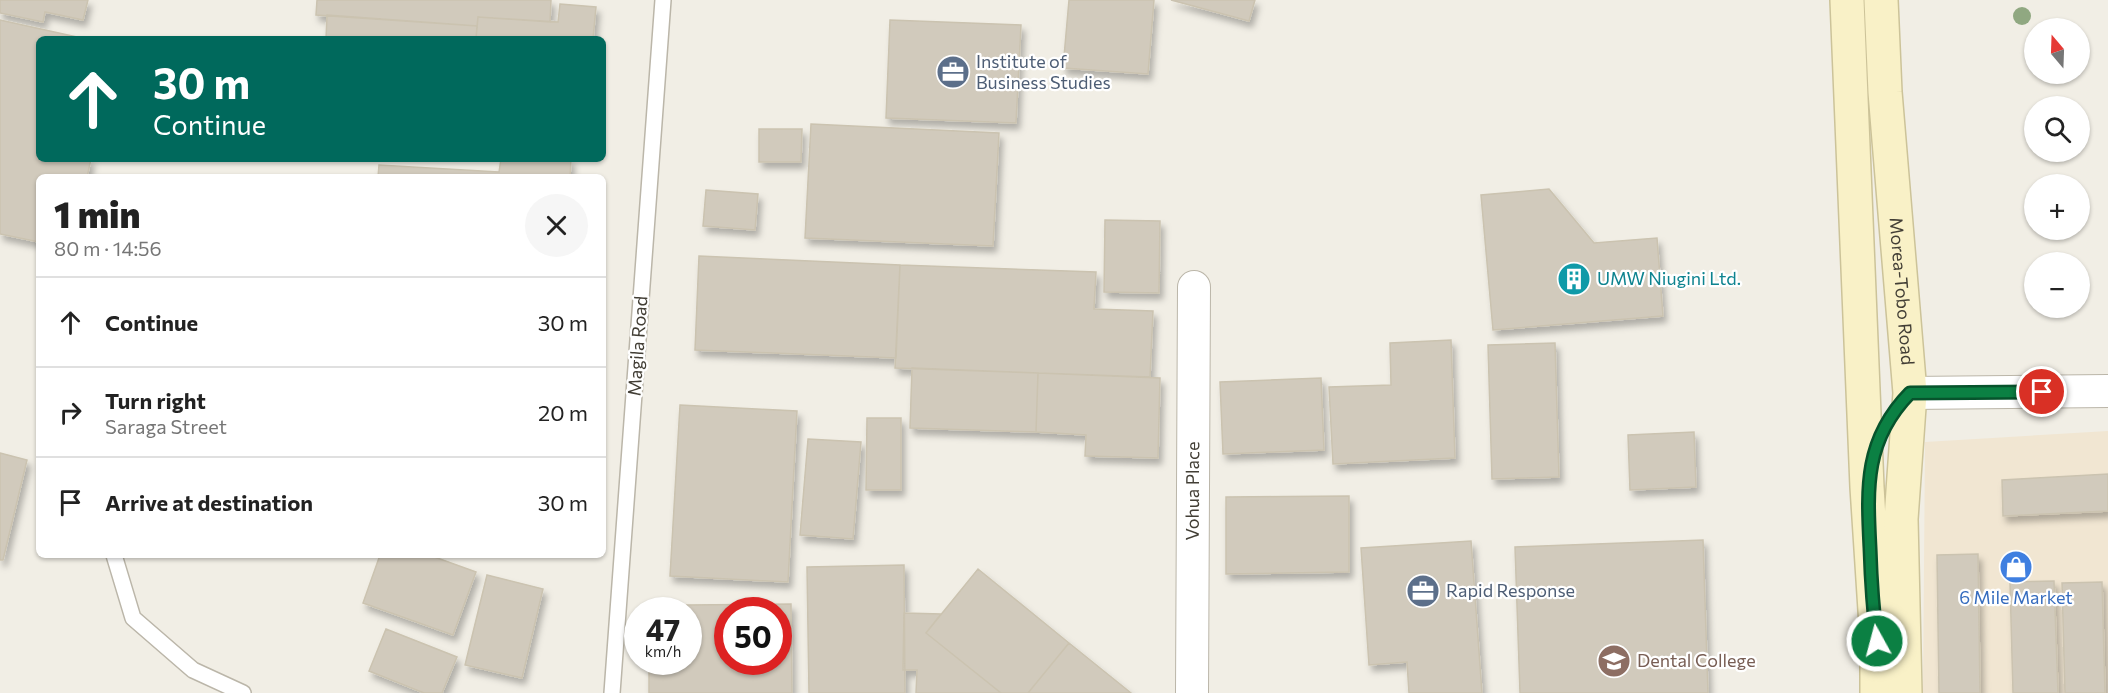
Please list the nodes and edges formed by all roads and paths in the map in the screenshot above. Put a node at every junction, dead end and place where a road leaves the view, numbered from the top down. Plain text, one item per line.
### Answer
1 (663, 0) edge
2 (1847, 0) edge
3 (1881, 0) edge
4 (1194, 287) dead end
5 (2108, 391) edge
6 (1910, 393) junction
7 (1867, 487) junction
8 (115, 558) edge
9 (243, 693) edge
10 (612, 693) edge
11 (1192, 693) edge
12 (1877, 693) edge
13 (1905, 693) edge

1 - 10 lane, Magila Road
2 - 7 main road, Morea-Tobo Road
3 - 6 main road, Morea-Tobo Road
4 - 11 street, Vohua Place
5 - 6 street
6 - 7 main road
6 - 13 main road, Morea-Tobo Road
7 - 12 main road, Morea-Tobo Road
8 - 9 lane

